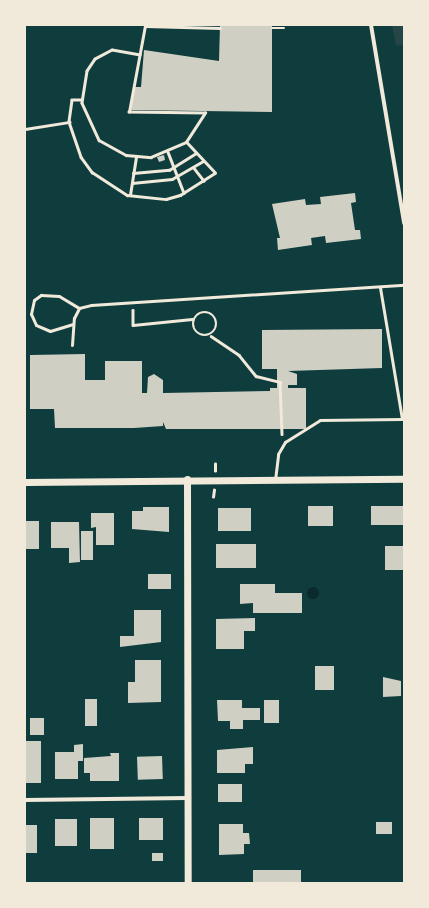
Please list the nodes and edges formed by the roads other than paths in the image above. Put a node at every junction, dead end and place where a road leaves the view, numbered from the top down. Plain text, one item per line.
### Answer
1 (372, 25) edge
2 (404, 223) edge
3 (404, 285) edge
4 (380, 287) junction
5 (79, 308) junction
6 (73, 324) junction
7 (72, 345) dead end
8 (187, 479) junction
9 (404, 479) edge
10 (275, 480) junction
11 (25, 482) edge
12 (188, 798) junction
13 (25, 800) edge
14 (188, 883) edge

1 - 2 street
3 - 4 lane
4 - 5 lane
4 - 10 lane
5 - 6 lane
5 - 6 lane
6 - 7 lane
8 - 10 street
8 - 11 street
8 - 12 street
9 - 10 street
12 - 13 street
12 - 14 street

